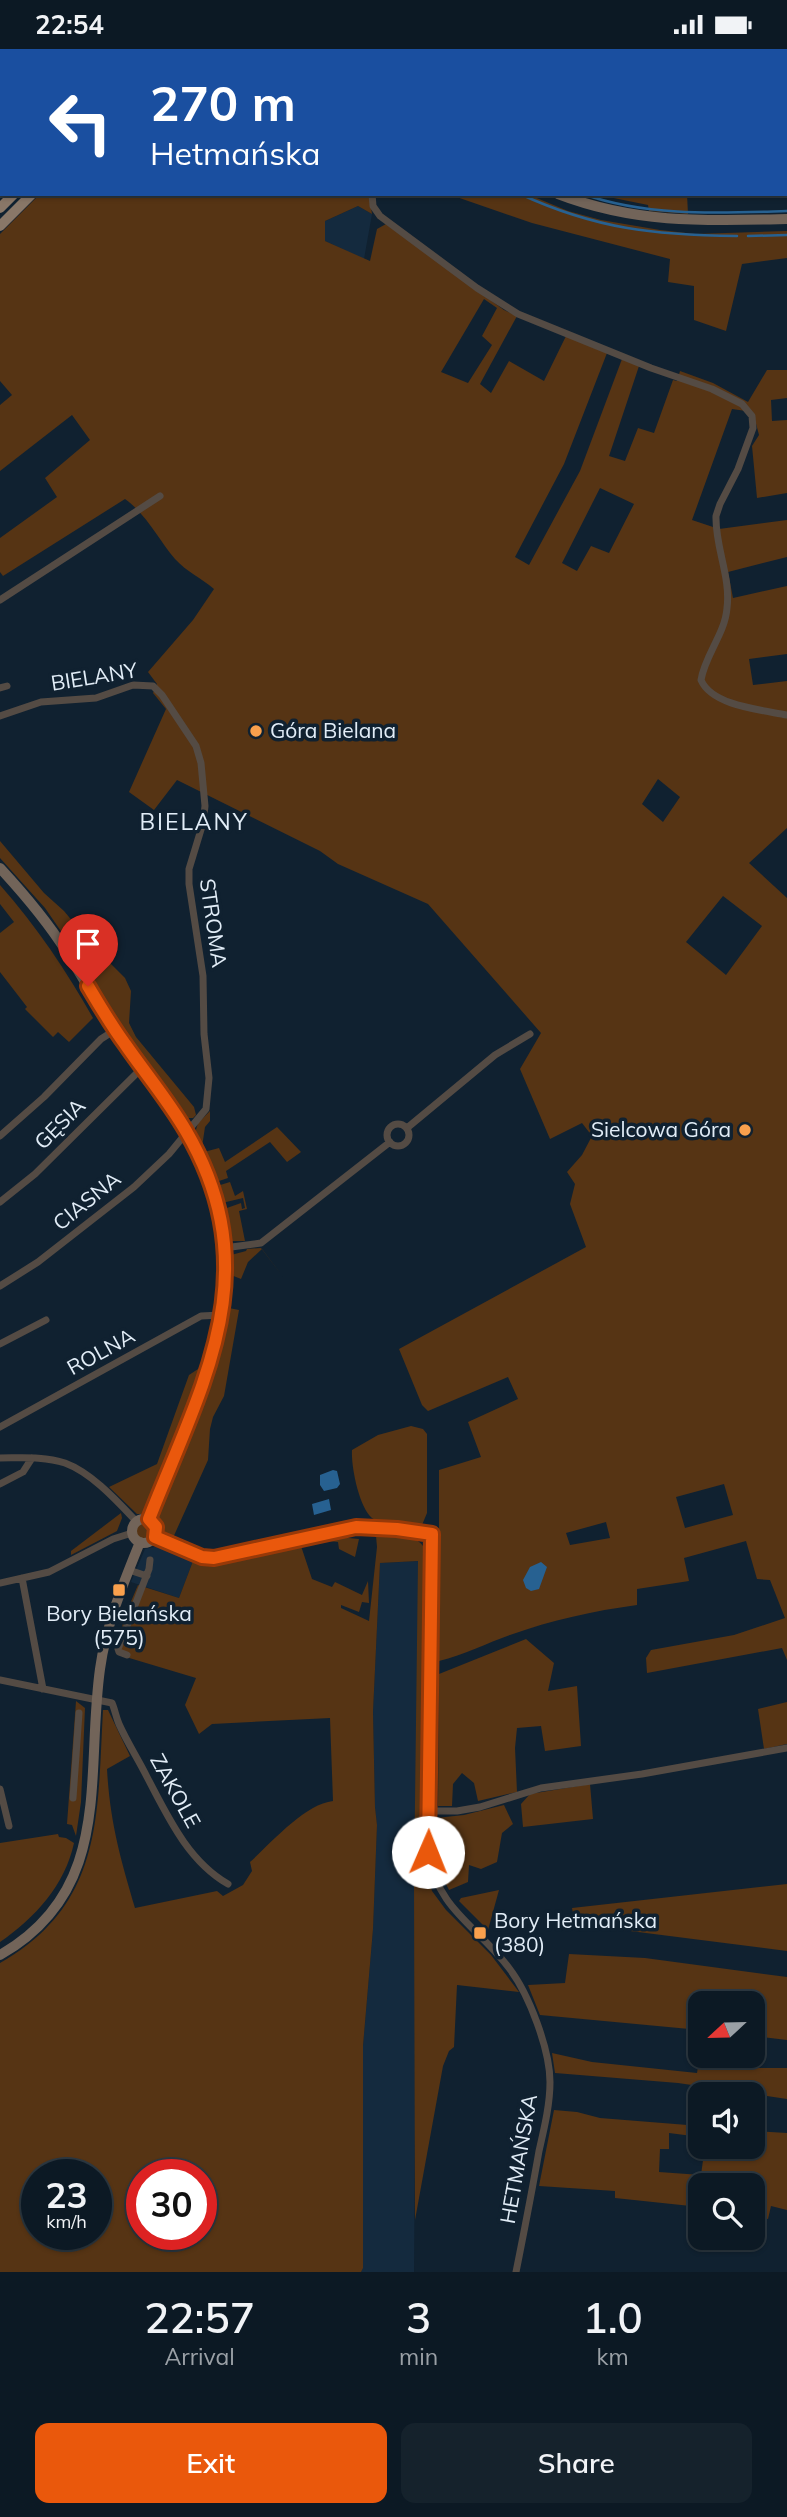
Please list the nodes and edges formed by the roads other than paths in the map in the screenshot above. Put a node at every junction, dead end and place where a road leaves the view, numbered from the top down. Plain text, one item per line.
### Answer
1 (31, 196) edge
2 (372, 196) edge
3 (564, 196) edge
4 (787, 219) edge
5 (0, 226) edge
6 (160, 496) dead end
7 (0, 600) edge
8 (153, 686) joint
9 (787, 715) edge
10 (0, 716) edge
11 (0, 868) edge
12 (115, 1030) junction
13 (530, 1034) dead end
14 (142, 1067) junction
15 (407, 1128) junction
16 (187, 1133) junction
17 (0, 1136) edge
18 (390, 1142) junction
19 (0, 1202) edge
20 (224, 1248) junction
21 (0, 1286) edge
22 (222, 1315) junction
23 (46, 1320) dead end
24 (0, 1344) edge
25 (0, 1427) edge
26 (0, 1458) edge
27 (32, 1458) junction
28 (0, 1484) edge
29 (149, 1519) junction
30 (136, 1521) junction
31 (132, 1533) junction
32 (155, 1537) junction
33 (140, 1542) junction
34 (150, 1560) dead end
35 (129, 1570) junction
36 (147, 1576) junction
37 (22, 1578) junction
38 (0, 1583) edge
39 (127, 1655) dead end
40 (0, 1680) edge
41 (43, 1689) junction
42 (97, 1699) junction
43 (79, 1713) dead end
44 (787, 1748) edge
45 (0, 1789) edge
46 (73, 1798) dead end
47 (429, 1811) junction
48 (9, 1826) dead end
49 (228, 1884) dead end
50 (0, 1955) edge
51 (516, 2272) edge

1 - 5 main road
2 - 9 street
3 - 4 street
6 - 7 street
8 - 10 street, BIELANY
8 - 16 street, STROMA
11 - 12 street
12 - 14 street
12 - 17 street
13 - 15 street
14 - 16 street
14 - 19 street, GĘSIA
15 - 18 street
15 - 18 street
16 - 20 street
16 - 21 street, CIASNA
18 - 20 street
20 - 22 street
22 - 25 street, ROLNA
22 - 29 street
23 - 24 street
26 - 27 street
27 - 28 street
27 - 30 street
29 - 30 street
29 - 32 street
30 - 31 street
31 - 33 street
31 - 37 street
32 - 33 street
32 - 47 street, HETMAŃSKA
33 - 35 street
34 - 36 street
35 - 36 street
35 - 42 street
36 - 39 street
37 - 38 street
37 - 41 street
40 - 41 street
41 - 42 street
42 - 49 street, ZAKOLE
42 - 50 street
43 - 46 street
44 - 47 street
45 - 48 street
47 - 51 street, HETMAŃSKA

